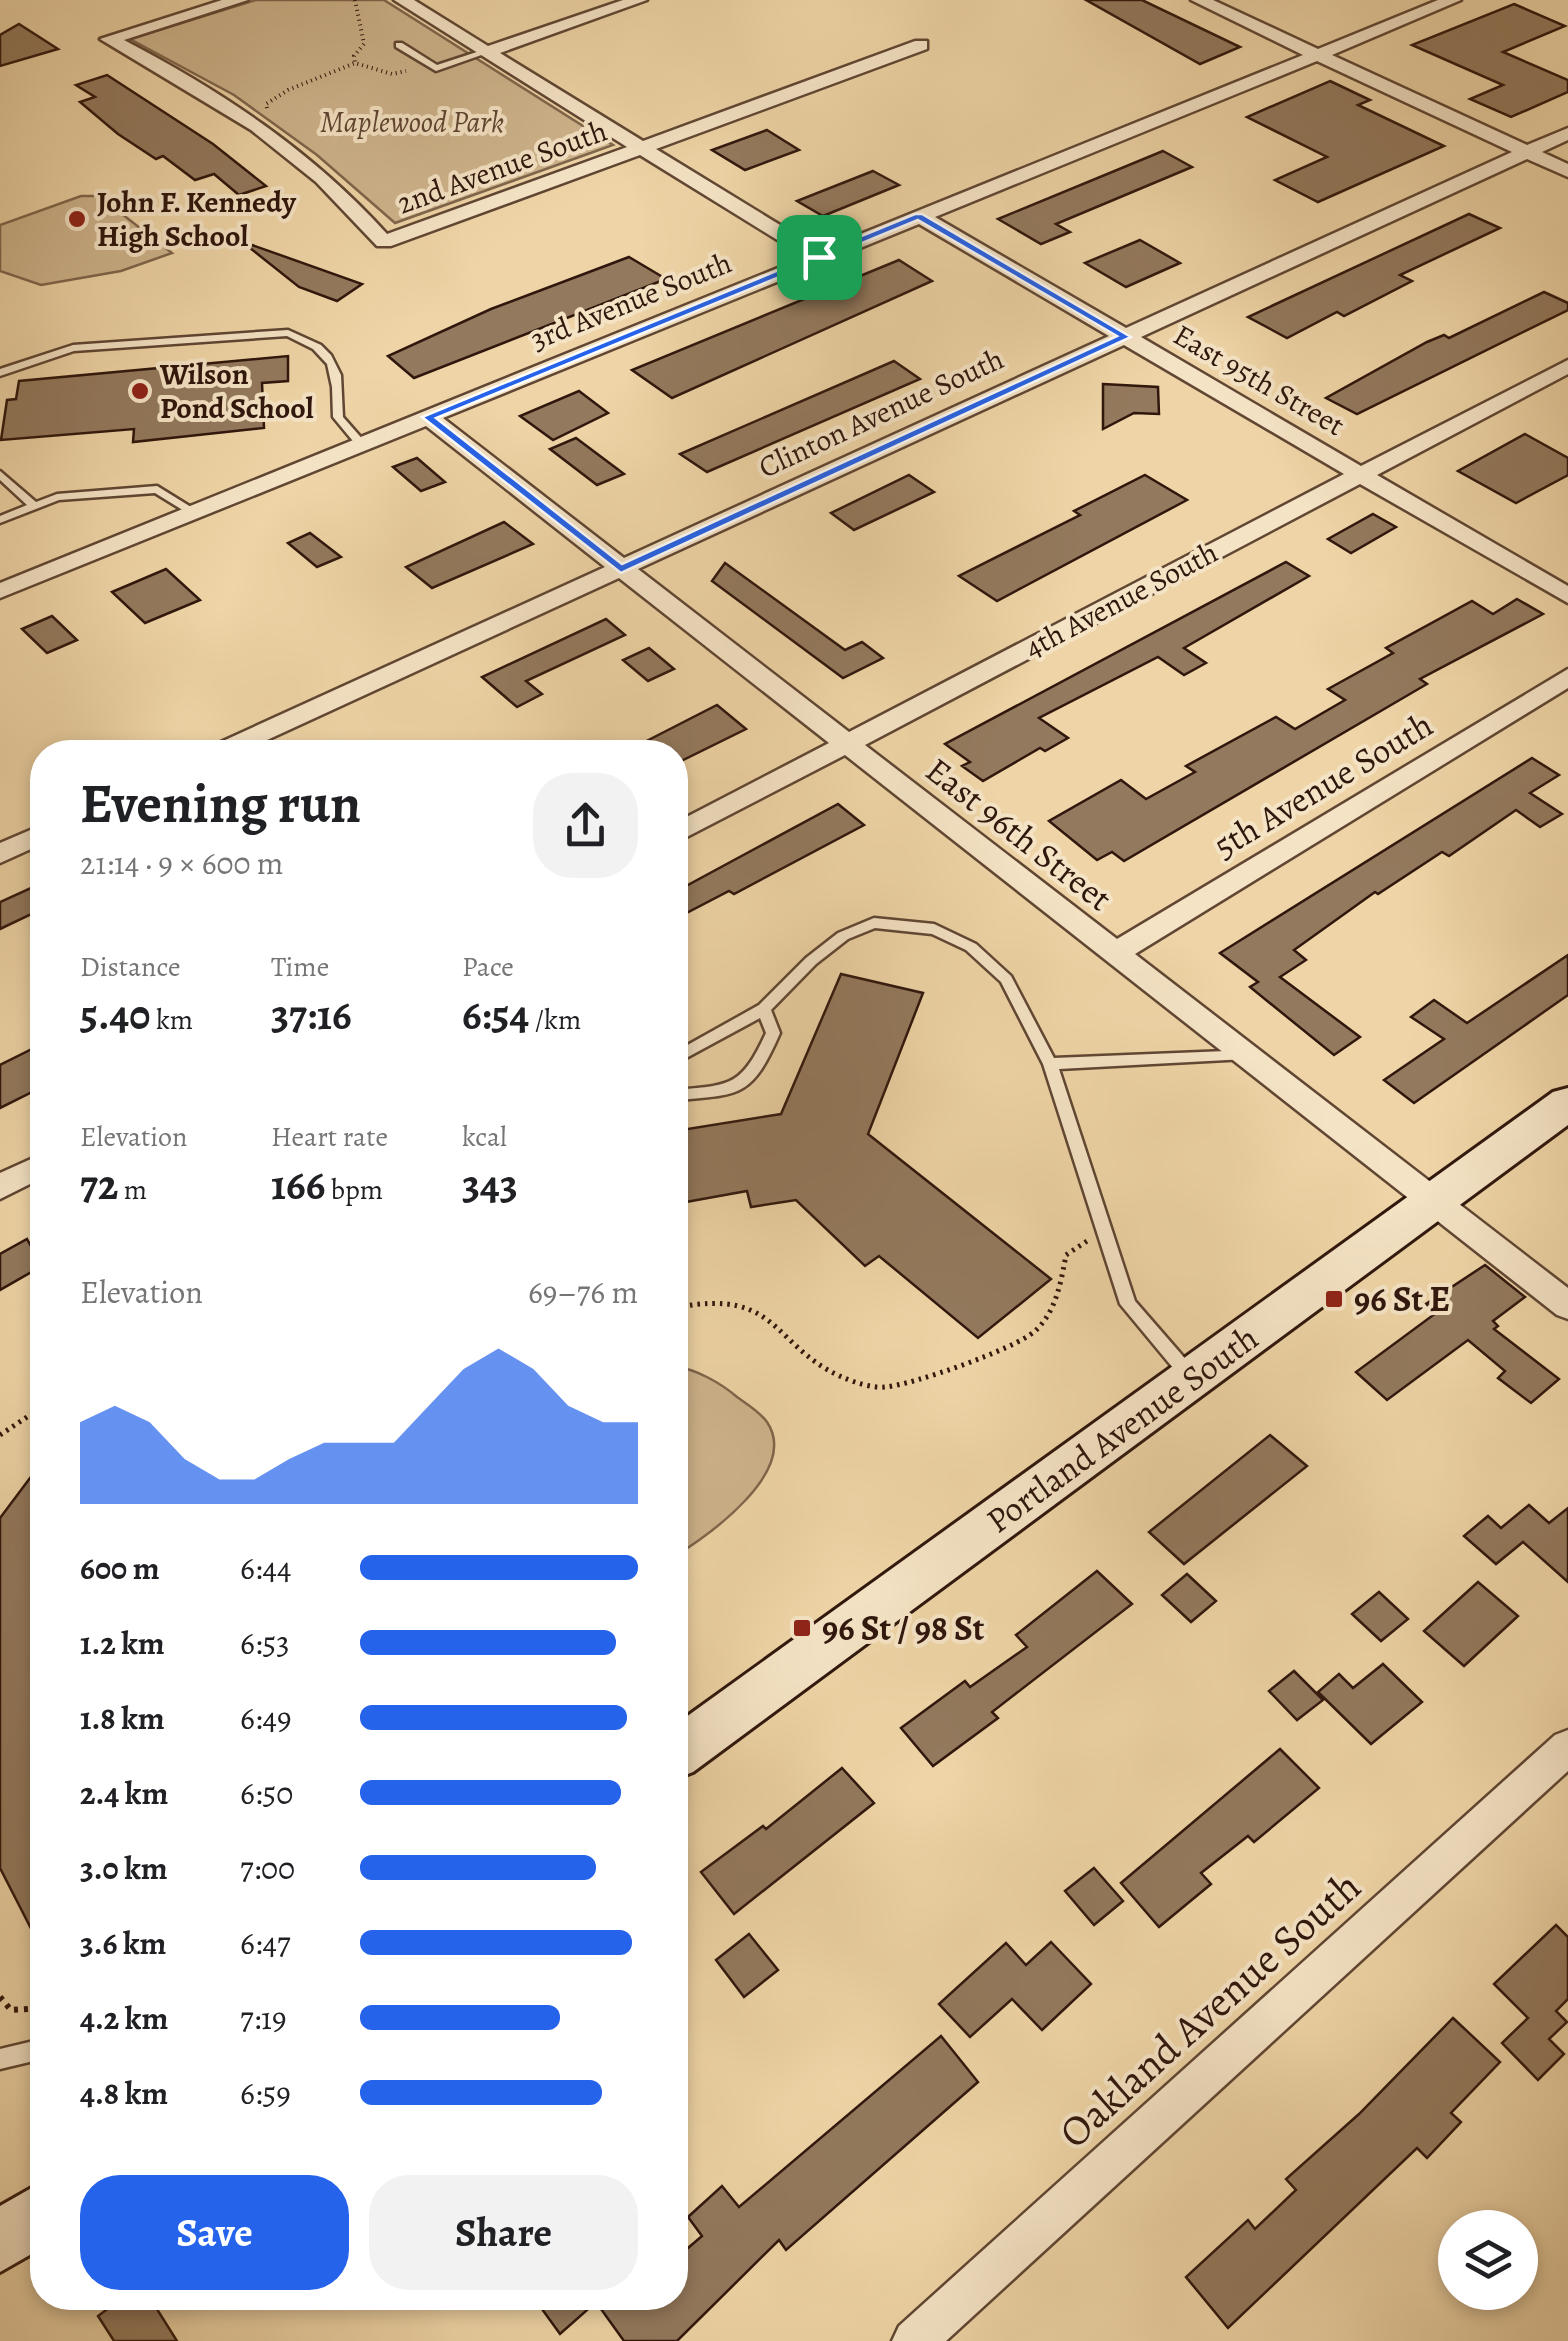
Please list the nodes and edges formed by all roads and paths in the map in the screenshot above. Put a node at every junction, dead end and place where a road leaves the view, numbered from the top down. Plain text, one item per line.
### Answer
1 (240, 0) edge
2 (355, 0) edge
3 (402, 0) edge
4 (639, 0) edge
5 (1199, 0) edge
6 (1453, 0) edge
7 (399, 45) dead end
8 (922, 45) dead end
9 (486, 52) junction
10 (1318, 55) junction
11 (355, 64) junction
12 (429, 64) junction
13 (263, 126) junction
14 (1568, 133) edge
15 (641, 148) junction
16 (1528, 152) junction
17 (1568, 170) edge
18 (919, 216) junction
19 (819, 257) junction
20 (1125, 337) junction
21 (1568, 366) edge
22 (0, 373) edge
23 (428, 417) junction
24 (361, 444) junction
25 (0, 474) edge
26 (1361, 474) junction
27 (34, 506) junction
28 (193, 512) junction
29 (0, 520) edge
30 (621, 569) junction
31 (0, 591) edge
32 (1568, 596) edge
33 (1568, 677) edge
34 (246, 740) edge
35 (846, 744) junction
36 (688, 827) edge
37 (30, 840) edge
38 (0, 854) edge
39 (1115, 953) junction
40 (764, 1010) junction
41 (688, 1052) edge
42 (1246, 1054) junction
43 (1050, 1064) junction
44 (688, 1094) edge
45 (1568, 1104) edge
46 (30, 1172) edge
47 (0, 1188) edge
48 (1434, 1202) junction
49 (1101, 1231) junction
50 (688, 1306) edge
51 (1568, 1306) edge
52 (1192, 1378) junction
53 (30, 1414) edge
54 (0, 1435) edge
55 (688, 1746) edge
56 (1568, 1747) edge
57 (0, 1997) edge
58 (30, 2009) edge
59 (30, 2051) edge
60 (0, 2058) edge
61 (914, 2341) edge

1 - 13 street
2 - 11 path
3 - 9 street
4 - 9 street
5 - 10 street
6 - 10 street, 3rd Avenue South
7 - 12 lane
8 - 15 street, 2nd Avenue South
9 - 12 lane
9 - 15 street
10 - 16 street
10 - 18 street, 3rd Avenue South
11 - 12 path
11 - 13 path
13 - 15 street, 2nd Avenue South
14 - 16 street, Clinton Avenue South
15 - 19 street
16 - 17 street
16 - 20 street, Clinton Avenue South
18 - 19 street, 3rd Avenue South
18 - 20 street, East 95th Street
19 - 23 street, 3rd Avenue South
20 - 26 street, East 95th Street
20 - 30 street, Clinton Avenue South
21 - 26 street, 4th Avenue South
22 - 24 lane
23 - 24 street, 3rd Avenue South
23 - 30 street, East 96th Street
24 - 28 street, 3rd Avenue South
25 - 27 lane
26 - 32 street, East 95th Street
26 - 35 street, 4th Avenue South
27 - 28 lane
27 - 29 lane
28 - 31 street, 3rd Avenue South
30 - 34 street, Clinton Avenue South
30 - 35 street, East 96th Street
33 - 39 street, 5th Avenue South
35 - 36 street, 4th Avenue South
35 - 39 street, East 96th Street
37 - 38 street
39 - 42 street, East 96th Street
40 - 41 lane
40 - 43 lane
40 - 44 lane
42 - 43 lane
42 - 48 street, East 96th Street
43 - 49 lane
45 - 48 main road, Portland Avenue South
46 - 47 street
48 - 51 street, East 96th Street
48 - 52 main road, Portland Avenue South
49 - 50 path
49 - 52 lane
52 - 55 main road, Portland Avenue South
53 - 54 path
56 - 61 street, Oakland Avenue South
57 - 58 path
59 - 60 lane

